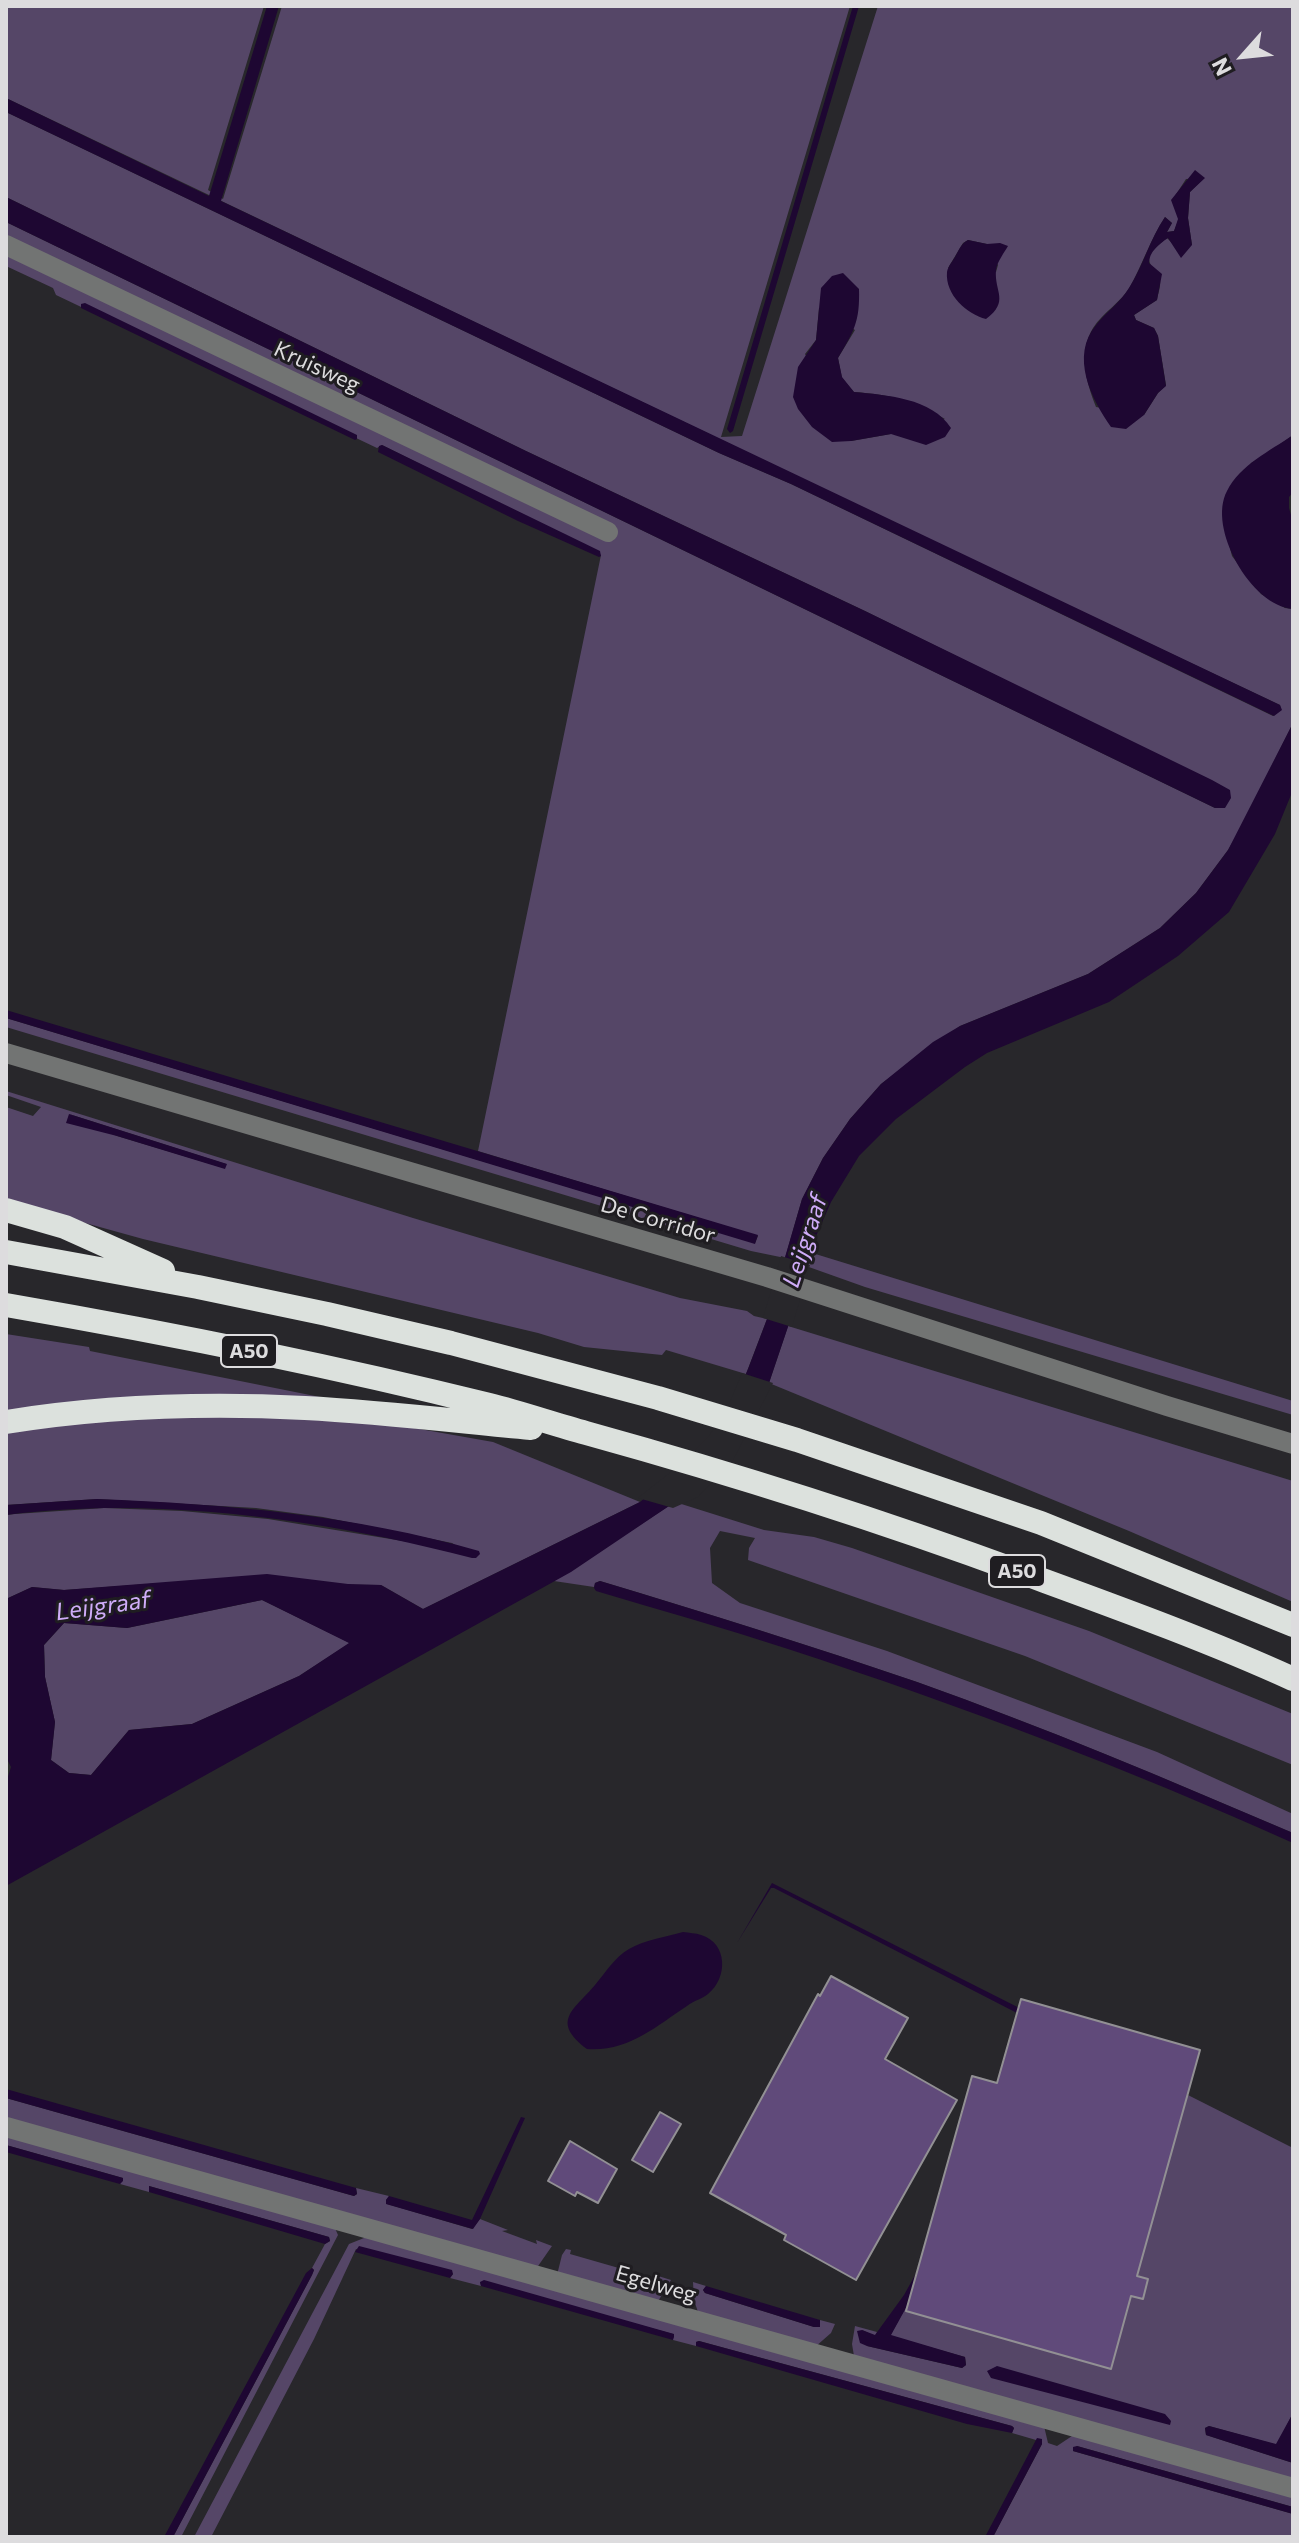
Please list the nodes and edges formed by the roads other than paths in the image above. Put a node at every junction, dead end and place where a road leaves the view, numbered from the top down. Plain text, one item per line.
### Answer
1 (6, 245) edge
2 (608, 532) dead end
3 (6, 1053) edge
4 (6, 1210) edge
5 (6, 1252) edge
6 (198, 1287) junction
7 (6, 1305) edge
8 (6, 1422) edge
9 (589, 1434) junction
10 (1293, 1444) edge
11 (1293, 1625) edge
12 (1293, 1679) edge
13 (6, 2127) edge
14 (1293, 2488) edge

1 - 2 street, Kruisweg
3 - 10 street, De Corridor
4 - 6 highway, A50
5 - 6 highway, A50
6 - 11 highway, A50
7 - 9 highway, A50
8 - 9 highway, A50
9 - 12 highway, A50
13 - 14 street, Egelweg

